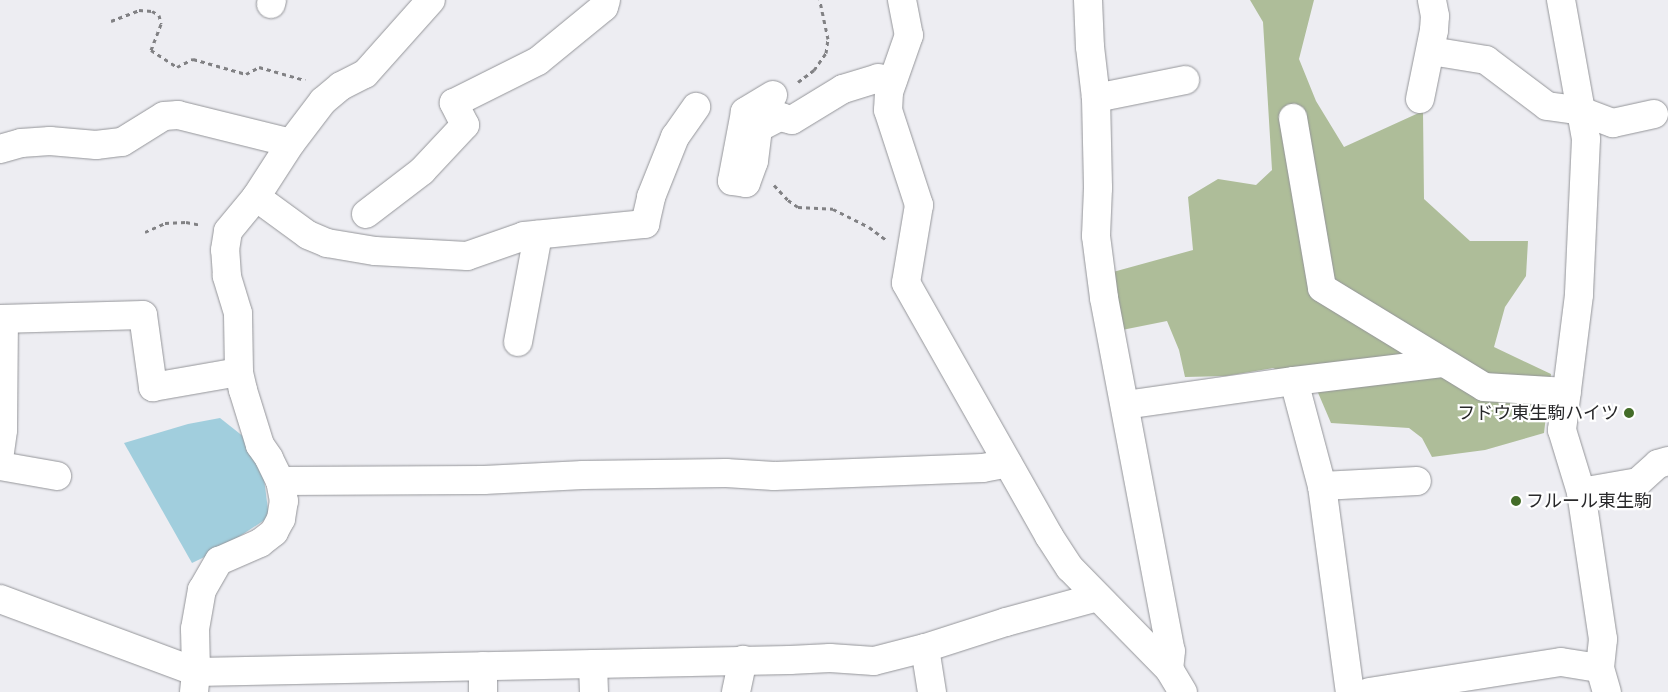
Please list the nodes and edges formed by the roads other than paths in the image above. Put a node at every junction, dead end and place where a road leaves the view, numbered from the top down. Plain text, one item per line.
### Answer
1 (430, 0) edge
2 (606, 0) edge
3 (902, 0) edge
4 (1088, 0) edge
5 (1432, 0) edge
6 (1561, 0) edge
7 (1431, 51) junction
8 (893, 80) junction
9 (1185, 80) dead end
10 (773, 94) road end
11 (1096, 98) junction
12 (1420, 99) dead end
13 (696, 107) dead end
14 (1581, 111) junction
15 (1654, 114) dead end
16 (1293, 118) dead end
17 (291, 143) junction
18 (0, 149) edge
19 (256, 197) junction
20 (366, 214) dead end
21 (538, 234) junction
22 (2, 319) edge
23 (518, 342) dead end
24 (1442, 363) junction
25 (240, 372) junction
26 (1294, 381) junction
27 (1566, 392) junction
28 (1125, 405) junction
29 (0, 452) edge
30 (1668, 461) edge
31 (1008, 463) junction
32 (0, 466) edge
33 (57, 476) dead end
34 (280, 481) junction
35 (1417, 481) dead end
36 (1322, 486) junction
37 (1581, 492) junction
38 (1098, 597) junction
39 (0, 599) edge
40 (925, 648) junction
41 (744, 660) junction
42 (593, 664) junction
43 (483, 679) edge
44 (1603, 680) edge
45 (1176, 681) edge
46 (195, 682) edge
47 (1489, 683) edge
48 (594, 692) edge
49 (736, 692) edge
50 (932, 692) edge
51 (1350, 692) edge
52 (1369, 692) edge

1 - 17 street
2 - 20 street
3 - 8 street
4 - 11 street
5 - 7 street
6 - 14 street
7 - 12 street
7 - 14 street
8 - 10 street
8 - 31 street
9 - 11 street
11 - 28 street
13 - 21 street
14 - 15 street
14 - 27 street
16 - 24 street
17 - 18 street
17 - 19 street
19 - 21 street
19 - 25 street
21 - 23 street
22 - 25 street
22 - 29 street
24 - 26 street
24 - 27 street
25 - 34 street
26 - 28 street
26 - 36 street
27 - 37 street
28 - 45 street
30 - 37 street
31 - 34 street
31 - 38 street
32 - 33 street
34 - 46 street
35 - 36 street
36 - 51 street
37 - 44 street
38 - 40 street
38 - 45 street
39 - 46 street
40 - 41 street
40 - 50 street
41 - 42 street
41 - 49 street
42 - 43 street
42 - 48 street
43 - 46 street
44 - 47 street
47 - 52 street

